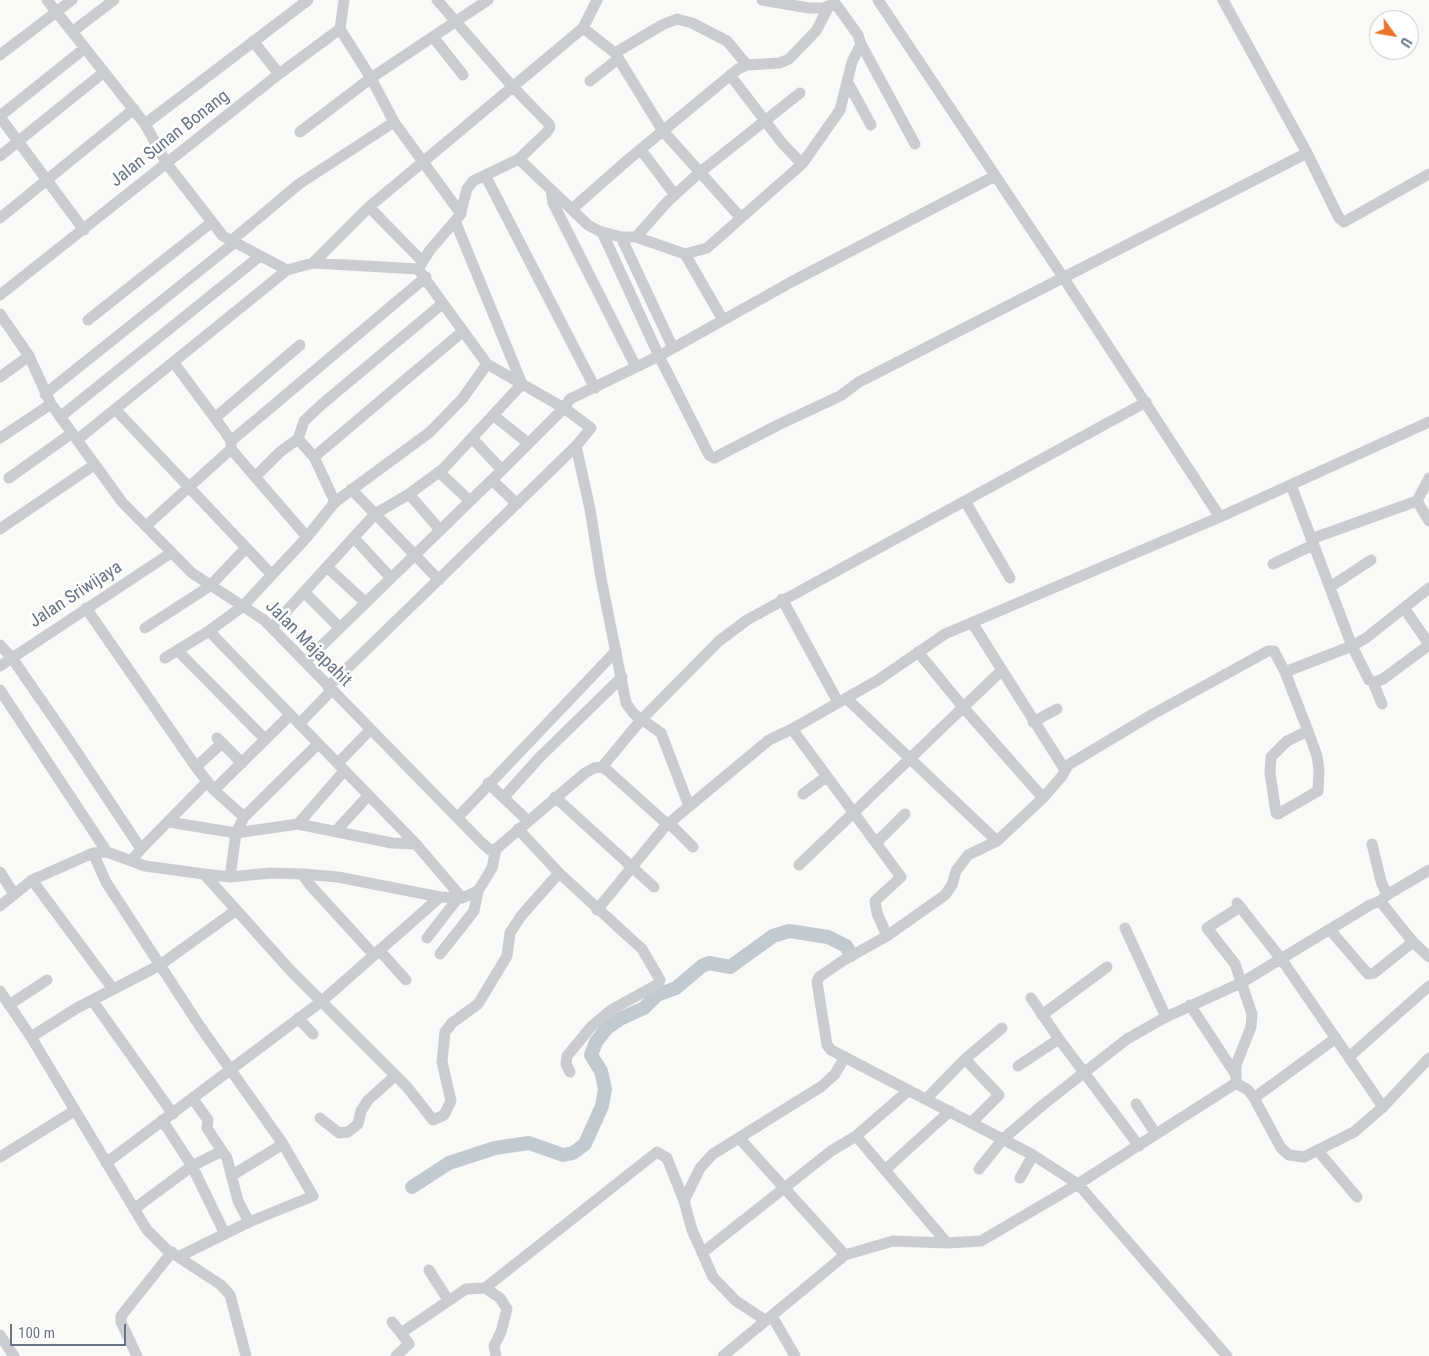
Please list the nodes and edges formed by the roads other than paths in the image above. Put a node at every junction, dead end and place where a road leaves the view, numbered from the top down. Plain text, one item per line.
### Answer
1 (47, 0) edge
2 (72, 0) edge
3 (114, 0) edge
4 (308, 0) edge
5 (438, 0) edge
6 (488, 0) edge
7 (597, 0) edge
8 (762, 0) edge
9 (878, 0) edge
10 (1222, 0) edge
11 (340, 2) edge
12 (834, 3) edge
13 (56, 12) junction
14 (457, 22) junction
15 (583, 28) junction
16 (340, 29) junction
17 (72, 32) junction
18 (434, 38) junction
19 (253, 41) junction
20 (861, 44) junction
21 (85, 48) junction
22 (0, 55) edge
23 (616, 56) junction
24 (747, 65) junction
25 (104, 72) junction
26 (279, 74) junction
27 (463, 75) dead end
28 (730, 75) junction
29 (372, 78) junction
30 (590, 81) dead end
31 (846, 82) junction
32 (512, 86) junction
33 (800, 93) dead end
34 (134, 109) junction
35 (0, 117) edge
36 (765, 120) junction
37 (394, 122) junction
38 (145, 124) junction
39 (871, 125) dead end
40 (663, 131) junction
41 (300, 132) dead end
42 (19, 141) junction
43 (915, 144) dead end
44 (642, 150) junction
45 (1307, 153) junction
46 (0, 156) edge
47 (519, 159) junction
48 (422, 162) junction
49 (167, 164) junction
50 (802, 164) junction
51 (699, 173) junction
52 (1429, 174) edge
53 (485, 175) junction
54 (995, 176) junction
55 (46, 179) junction
56 (551, 190) junction
57 (675, 195) junction
58 (370, 207) junction
59 (572, 210) junction
60 (458, 217) junction
61 (0, 218) edge
62 (741, 218) junction
63 (212, 222) junction
64 (84, 230) junction
65 (602, 232) junction
66 (621, 236) junction
67 (636, 237) junction
68 (232, 242) junction
69 (684, 254) junction
70 (260, 256) junction
71 (313, 263) junction
72 (422, 269) junction
73 (288, 270) junction
74 (1063, 277) junction
75 (0, 295) edge
76 (442, 304) junction
77 (0, 316) edge
78 (88, 320) dead end
79 (723, 320) junction
80 (462, 332) junction
81 (300, 345) dead end
82 (673, 348) junction
83 (29, 356) junction
84 (659, 356) junction
85 (174, 363) junction
86 (487, 364) junction
87 (636, 367) junction
88 (0, 377) edge
89 (522, 384) junction
90 (595, 388) junction
91 (48, 399) junction
92 (1146, 402) junction
93 (564, 408) junction
94 (115, 409) junction
95 (493, 415) junction
96 (60, 416) junction
97 (215, 418) junction
98 (1429, 422) edge
99 (74, 437) junction
100 (0, 438) edge
101 (472, 438) junction
102 (298, 439) junction
103 (528, 443) junction
104 (231, 446) junction
105 (576, 446) junction
106 (314, 457) junction
107 (94, 465) junction
108 (502, 470) junction
109 (439, 472) junction
110 (255, 476) junction
111 (8, 478) dead end
112 (1429, 478) edge
113 (492, 480) junction
114 (1291, 485) junction
115 (188, 488) junction
116 (351, 489) junction
117 (409, 494) junction
118 (470, 501) junction
119 (965, 501) junction
120 (1416, 501) junction
121 (335, 502) junction
122 (517, 504) junction
123 (374, 514) junction
124 (1220, 517) junction
125 (1429, 521) edge
126 (146, 526) junction
127 (0, 529) edge
128 (440, 530) junction
129 (307, 537) junction
130 (354, 538) junction
131 (1312, 542) junction
132 (246, 548) junction
133 (171, 553) junction
134 (415, 555) junction
135 (1371, 560) dead end
136 (1273, 564) dead end
137 (327, 567) junction
138 (272, 575) junction
139 (391, 578) junction
140 (1010, 578) dead end
141 (439, 580) junction
142 (210, 586) junction
143 (1330, 587) junction
144 (1429, 588) edge
145 (305, 593) junction
146 (782, 600) junction
147 (365, 602) junction
148 (244, 606) junction
149 (86, 608) junction
150 (1404, 608) junction
151 (972, 624) junction
152 (272, 627) junction
153 (340, 627) junction
154 (145, 628) dead end
155 (209, 631) junction
156 (0, 645) edge
157 (1429, 645) edge
158 (1352, 646) junction
159 (178, 651) junction
160 (616, 651) junction
161 (918, 652) junction
162 (12, 658) junction
163 (165, 658) dead end
164 (305, 662) junction
165 (0, 666) edge
166 (1001, 671) junction
167 (1285, 672) junction
168 (622, 677) junction
169 (1373, 682) junction
170 (330, 689) junction
171 (0, 690) edge
172 (842, 700) junction
173 (1382, 704) dead end
174 (963, 707) junction
175 (1057, 709) dead end
176 (289, 716) junction
177 (642, 720) junction
178 (1033, 722) junction
179 (299, 724) junction
180 (792, 729) junction
181 (370, 730) junction
182 (1308, 732) junction
183 (265, 739) junction
184 (318, 744) junction
185 (909, 758) junction
186 (242, 763) junction
187 (196, 767) junction
188 (341, 767) junction
189 (602, 767) junction
190 (1065, 770) junction
191 (826, 777) junction
192 (488, 783) junction
193 (210, 786) junction
194 (803, 794) dead end
195 (368, 796) junction
196 (504, 797) junction
197 (555, 797) junction
198 (1043, 798) junction
199 (689, 806) junction
200 (854, 813) junction
201 (905, 814) dead end
202 (244, 817) junction
203 (458, 817) junction
204 (528, 821) junction
205 (169, 822) junction
206 (668, 823) junction
207 (298, 824) junction
208 (518, 829) junction
209 (335, 832) junction
210 (236, 833) junction
211 (996, 841) junction
212 (876, 842) junction
213 (416, 844) junction
214 (1372, 844) dead end
215 (693, 847) dead end
216 (141, 849) junction
217 (496, 849) junction
218 (107, 852) junction
219 (93, 853) junction
220 (131, 860) junction
221 (799, 865) dead end
222 (632, 867) junction
223 (1429, 870) edge
224 (0, 872) edge
225 (558, 873) junction
226 (204, 874) junction
227 (302, 874) junction
228 (230, 877) junction
229 (32, 880) junction
230 (654, 887) dead end
231 (478, 891) junction
232 (14, 894) junction
233 (440, 897) junction
234 (460, 898) junction
235 (1384, 898) junction
236 (0, 904) edge
237 (598, 910) junction
238 (235, 911) junction
239 (1125, 928) dead end
240 (1330, 930) junction
241 (887, 936) junction
242 (427, 938) dead end
243 (1413, 942) junction
244 (376, 953) junction
245 (440, 954) dead end
246 (1429, 957) edge
247 (1282, 960) junction
248 (160, 965) junction
249 (1107, 967) dead end
250 (47, 980) dead end
251 (406, 980) dead end
252 (1241, 983) junction
253 (1429, 986) edge
254 (113, 989) junction
255 (0, 991) edge
256 (1032, 998) dead end
257 (92, 1000) junction
258 (322, 1001) junction
259 (1190, 1005) junction
260 (10, 1006) junction
261 (0, 1014) edge
262 (1042, 1015) junction
263 (1166, 1017) junction
264 (298, 1018) junction
265 (1002, 1028) dead end
266 (313, 1034) dead end
267 (31, 1037) junction
268 (1336, 1038) junction
269 (1058, 1039) junction
270 (845, 1057) junction
271 (1349, 1057) junction
272 (1429, 1058) edge
273 (965, 1060) junction
274 (1018, 1066) dead end
275 (230, 1072) junction
276 (570, 1072) dead end
277 (1085, 1074) junction
278 (395, 1076) junction
279 (1236, 1079) junction
280 (909, 1090) junction
281 (927, 1098) junction
282 (1254, 1098) junction
283 (193, 1099) junction
284 (1136, 1104) dead end
285 (1383, 1107) junction
286 (950, 1110) junction
287 (74, 1111) junction
288 (173, 1114) junction
289 (320, 1118) dead end
290 (162, 1120) junction
291 (971, 1124) junction
292 (1156, 1134) junction
293 (856, 1136) junction
294 (740, 1139) junction
295 (1003, 1140) junction
296 (283, 1144) junction
297 (1139, 1146) junction
298 (222, 1151) junction
299 (1318, 1151) junction
300 (1033, 1156) junction
301 (0, 1157) edge
302 (106, 1163) junction
303 (192, 1166) junction
304 (979, 1169) dead end
305 (885, 1170) junction
306 (231, 1176) junction
307 (1020, 1178) dead end
308 (1078, 1184) junction
309 (785, 1188) junction
310 (1357, 1197) dead end
311 (684, 1202) junction
312 (134, 1209) junction
313 (249, 1222) junction
314 (225, 1234) junction
315 (947, 1243) junction
316 (702, 1253) junction
317 (176, 1254) junction
318 (845, 1256) junction
319 (429, 1270) dead end
320 (485, 1288) junction
321 (448, 1300) junction
322 (768, 1318) junction
323 (392, 1322) dead end
324 (401, 1333) junction
325 (0, 1335) edge
326 (1220, 1354) edge
327 (14, 1356) edge
328 (137, 1356) edge
329 (246, 1356) edge
330 (396, 1356) edge
331 (496, 1356) edge
332 (722, 1356) edge
333 (795, 1356) edge

1 - 13 street
2 - 13 street
3 - 17 street
4 - 19 street
5 - 14 street
6 - 14 street
7 - 15 street
8 - 12 street
9 - 54 street
10 - 45 street
11 - 16 street
12 - 20 street
12 - 24 street
13 - 17 street
13 - 22 street
14 - 18 street
14 - 32 street
15 - 23 street
15 - 32 street
16 - 26 street, Jalan Sunan Bonang
16 - 29 street
17 - 21 street
18 - 27 street
18 - 29 street
19 - 26 street
19 - 38 street
20 - 31 street
20 - 43 street
21 - 25 street
21 - 35 street
23 - 24 street
23 - 30 street
23 - 40 street
24 - 28 street
25 - 34 street
25 - 42 street
26 - 49 street, Jalan Sunan Bonang
28 - 36 street
28 - 40 street
29 - 37 street
29 - 41 street
31 - 39 street
31 - 50 street
32 - 47 street
32 - 48 street
33 - 36 street
34 - 38 street
34 - 55 street
35 - 42 street
36 - 50 street
36 - 51 street
37 - 48 street
37 - 68 street
38 - 49 street
40 - 44 street
40 - 51 street
42 - 46 street
42 - 55 street
44 - 57 street
44 - 59 street
45 - 52 street
45 - 74 street
47 - 53 street
47 - 56 street
48 - 58 street
48 - 60 street
49 - 63 street
49 - 64 street, Jalan Sunan Bonang
50 - 62 street
51 - 57 street
51 - 62 street
53 - 60 street
53 - 90 street
54 - 74 street
54 - 79 street
55 - 61 street
55 - 64 street
56 - 59 street
56 - 87 street
57 - 67 street
58 - 71 street
58 - 72 street
59 - 65 street
60 - 72 street
60 - 89 street
62 - 69 street
63 - 68 street
63 - 78 street
64 - 75 street, Jalan Sunan Bonang
65 - 66 street
65 - 84 street
66 - 67 street
66 - 82 street
67 - 69 street
68 - 70 street
68 - 91 street
69 - 79 street
70 - 73 street
70 - 96 street
71 - 72 street
71 - 73 street
72 - 76 street
72 - 104 street
73 - 85 street
74 - 84 street
74 - 92 street
76 - 80 street
76 - 102 street
77 - 83 street, Jalan Majapahit
79 - 82 street
80 - 86 street
80 - 106 street
81 - 97 street
82 - 84 street
83 - 88 street
83 - 91 street, Jalan Majapahit
84 - 87 street
85 - 94 street
85 - 97 street
86 - 89 street
86 - 116 street
87 - 90 street
89 - 93 street
89 - 95 street
90 - 93 street
91 - 96 street, Jalan Majapahit
91 - 100 street
92 - 119 street
92 - 124 street
93 - 103 street
93 - 105 street
94 - 99 street
94 - 115 street
95 - 101 street
95 - 103 street
96 - 99 street, Jalan Majapahit
97 - 104 street
98 - 114 street
99 - 107 street, Jalan Majapahit
99 - 111 street
101 - 108 street
101 - 109 street
102 - 106 street
102 - 110 street
103 - 108 street
104 - 110 street
104 - 115 street
105 - 122 street
105 - 160 street
106 - 121 street
107 - 126 street, Jalan Majapahit
107 - 127 street
108 - 113 street
109 - 117 street
109 - 118 street
110 - 129 street
112 - 120 street
113 - 118 street
113 - 122 street
114 - 124 street
114 - 131 street
115 - 126 street
115 - 132 street
116 - 121 street
116 - 123 street
117 - 123 street
117 - 128 street
118 - 128 street
119 - 140 street
119 - 146 street
120 - 125 street
120 - 131 street
121 - 129 street
122 - 141 street
123 - 130 street
123 - 134 street
124 - 151 street
126 - 133 street, Jalan Majapahit
128 - 134 street
129 - 138 street
130 - 137 street
130 - 139 street
131 - 136 street
131 - 143 street
132 - 138 street
132 - 142 street
133 - 142 street, Jalan Majapahit
133 - 149 street, Jalan Sriwijaya
134 - 139 street
134 - 141 street
135 - 143 street
137 - 145 street
137 - 147 street
138 - 148 street
139 - 147 street
141 - 170 street
142 - 148 street, Jalan Majapahit
142 - 154 street
143 - 158 street
144 - 150 street
145 - 152 street
145 - 153 street
146 - 172 street
146 - 177 street
147 - 153 street
148 - 152 street, Jalan Majapahit
148 - 155 street
149 - 162 street, Jalan Sriwijaya
149 - 187 street
150 - 157 street
150 - 158 street
151 - 161 street
151 - 166 street
152 - 164 street, Jalan Majapahit
153 - 164 street
155 - 159 street
155 - 176 street
156 - 162 street
157 - 169 street
158 - 167 street
158 - 169 street
159 - 163 street
159 - 183 street
160 - 168 street
160 - 192 street
161 - 172 street
161 - 174 street
162 - 165 street, Jalan Sriwijaya
162 - 216 street
164 - 170 street, Jalan Majapahit
166 - 174 street
166 - 178 street
167 - 182 street
167 - 190 street
168 - 177 street
168 - 196 street
169 - 173 street
170 - 179 street
170 - 181 street, Jalan Majapahit
171 - 218 street
172 - 180 street
172 - 185 street
174 - 185 street
174 - 198 street
175 - 178 street
176 - 179 street
176 - 183 street
177 - 189 street
177 - 199 street
178 - 190 street
179 - 184 street
180 - 191 street
180 - 199 street
181 - 188 street
181 - 203 street, Jalan Majapahit
182 - 182 street
183 - 186 street
184 - 188 street
184 - 202 street
185 - 200 street
185 - 211 street
186 - 187 street
186 - 193 street
187 - 193 street
188 - 195 street
188 - 207 street
189 - 197 street
189 - 206 street
190 - 198 street
191 - 194 street
191 - 200 street
192 - 196 street
192 - 203 street
193 - 202 street
193 - 205 street
195 - 209 street
195 - 213 street
196 - 204 street
197 - 204 street
197 - 222 street
198 - 211 street
199 - 206 street
200 - 212 street
200 - 221 street
201 - 212 street
202 - 210 street
203 - 217 street, Jalan Majapahit
204 - 208 street
205 - 210 street
205 - 216 street
206 - 215 street
206 - 222 street
207 - 209 street
207 - 210 street
208 - 217 street
208 - 225 street
209 - 213 street
210 - 228 street
211 - 241 street
212 - 241 street
213 - 234 street
214 - 235 street
216 - 220 street
217 - 231 street
218 - 219 street
218 - 220 street
219 - 229 street
219 - 248 street
220 - 226 street
222 - 230 street
222 - 237 street
223 - 235 street
224 - 232 street
225 - 237 street
225 - 278 street
226 - 228 street
226 - 238 street
227 - 228 street
227 - 233 street
227 - 244 street
229 - 232 street
229 - 254 street
231 - 234 street
231 - 245 street
232 - 236 street
233 - 234 street
233 - 244 street
234 - 242 street
235 - 240 street
235 - 243 street
237 - 276 street
238 - 248 street
238 - 258 street
239 - 263 street
240 - 243 street
240 - 247 street
241 - 270 street
243 - 246 street
244 - 251 street
244 - 258 street
247 - 252 street
247 - 252 street
247 - 268 street
248 - 254 street
248 - 275 street
249 - 262 street
250 - 260 street
252 - 259 street
252 - 279 street
253 - 271 street
254 - 257 street
255 - 260 street
256 - 262 street
257 - 267 street
257 - 288 street
258 - 264 street
258 - 278 street
259 - 263 street
259 - 279 street
260 - 261 street
260 - 267 street
262 - 269 street
263 - 277 street
264 - 266 street
264 - 275 street
265 - 273 street
267 - 287 street
268 - 271 street
268 - 282 street
269 - 274 street
269 - 277 street
270 - 280 street
270 - 294 street
271 - 285 street
272 - 285 street
273 - 281 street
273 - 291 street
275 - 283 street
275 - 296 street
277 - 295 street
277 - 297 street
278 - 289 street
279 - 282 street
279 - 292 street
280 - 281 street
280 - 293 street
281 - 286 street
282 - 299 street
283 - 288 street
283 - 298 street
284 - 292 street
285 - 299 street
286 - 291 street
286 - 305 street
287 - 301 street
287 - 302 street
288 - 290 street
290 - 302 street
290 - 303 street
291 - 295 street
292 - 297 street
293 - 305 street
293 - 309 street
294 - 309 street
294 - 311 street
295 - 300 street
295 - 304 street
296 - 306 street
296 - 313 street
297 - 308 street
298 - 303 street
298 - 306 street
299 - 310 street
300 - 307 street
300 - 308 street
302 - 312 street
303 - 312 street
303 - 314 street
305 - 315 street
306 - 313 street
308 - 315 street
308 - 326 street
309 - 316 street
309 - 318 street
311 - 316 street
311 - 320 street
312 - 317 street
313 - 314 street
314 - 317 street
315 - 318 street
316 - 322 street
317 - 328 street
317 - 329 street
318 - 322 street
319 - 321 street
320 - 321 street
320 - 331 street
321 - 324 street
322 - 332 street
322 - 333 street
323 - 324 street
324 - 330 street
325 - 327 street

